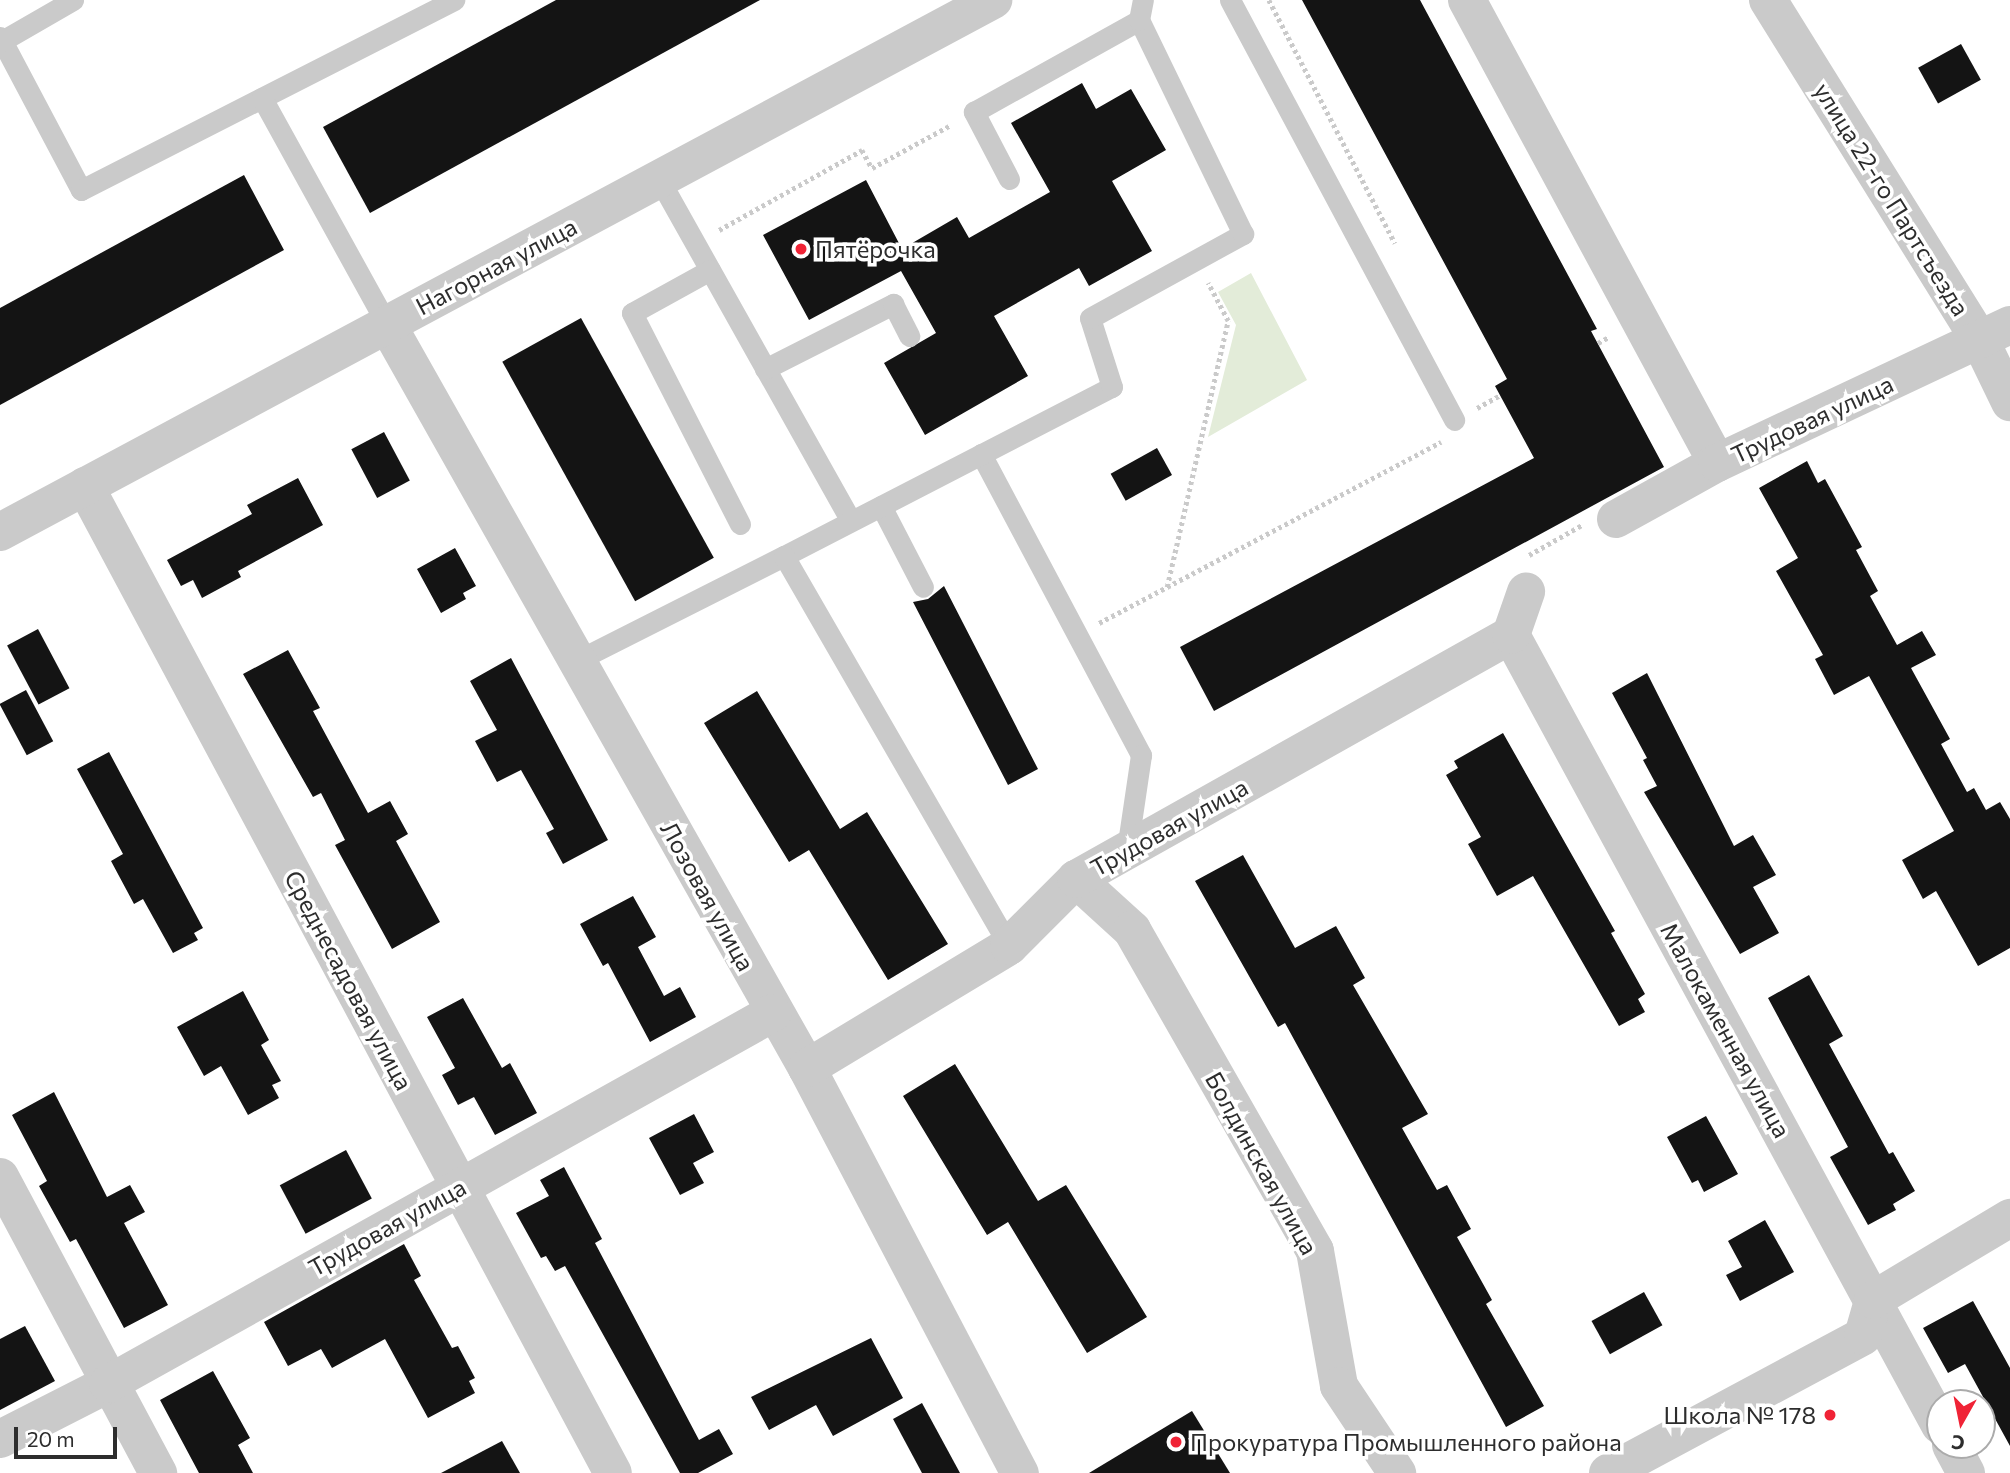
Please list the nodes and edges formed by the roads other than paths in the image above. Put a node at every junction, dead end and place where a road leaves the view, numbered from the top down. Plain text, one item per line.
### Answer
1 (73, 0) edge
2 (454, 0) edge
3 (993, 0) edge
4 (1230, 0) edge
5 (1467, 0) edge
6 (1768, 0) edge
7 (1141, 10) edge
8 (1, 39) edge
9 (262, 98) junction
10 (659, 179) junction
11 (1009, 179) dead end
12 (710, 270) junction
13 (387, 324) junction
14 (1995, 334) edge
15 (909, 336) dead end
16 (765, 369) junction
17 (2010, 402) edge
18 (1452, 429) road end
19 (981, 454) junction
20 (1717, 463) junction
21 (85, 486) junction
22 (881, 506) junction
23 (1616, 519) dead end
24 (851, 521) junction
25 (740, 524) dead end
26 (0, 532) edge
27 (784, 556) junction
28 (923, 587) dead end
29 (1526, 592) dead end
30 (1511, 635) junction
31 (576, 661) junction
32 (1127, 850) junction
33 (1076, 879) junction
34 (1009, 946) junction
35 (773, 1013) junction
36 (807, 1068) junction
37 (0, 1177) edge
38 (460, 1186) junction
39 (2010, 1218) edge
40 (1873, 1300) junction
41 (108, 1384) junction
42 (1926, 1399) edge
43 (0, 1439) edge
44 (158, 1473) edge
45 (613, 1473) edge
46 (1020, 1473) edge
47 (1397, 1473) edge
48 (1608, 1473) edge

1 - 8 lane
2 - 9 lane
3 - 10 street, Нагорная улица
4 - 18 lane
5 - 20 street
6 - 14 street, улица 22-го Партсъезда
7 - 11 lane
7 - 19 lane
8 - 9 lane
9 - 13 lane
10 - 12 lane
10 - 13 street, Нагорная улица
12 - 16 lane
12 - 25 lane
13 - 21 street, Нагорная улица
13 - 31 street, Лозовая улица
14 - 17 street, улица 22-го Партсъезда
14 - 20 street, Трудовая улица
15 - 16 lane
16 - 24 lane
19 - 22 lane
19 - 32 lane
20 - 23 street, Трудовая улица
21 - 26 street, Нагорная улица
21 - 38 street, Среднесадовая улица
22 - 24 lane
22 - 28 lane
24 - 27 lane
27 - 31 lane
27 - 34 lane
29 - 30 street
30 - 32 street, Трудовая улица
30 - 40 street, Малокаменная улица
31 - 35 street, Лозовая улица
32 - 33 street, Трудовая улица
33 - 34 street, Трудовая улица
33 - 47 street, Болдинская улица
34 - 36 street, Трудовая улица
35 - 36 street, Лозовая улица
35 - 38 street, Трудовая улица
36 - 46 street, Лозовая улица
37 - 41 street
38 - 41 street, Трудовая улица
38 - 45 street, Среднесадовая улица
39 - 40 street
40 - 42 street, Малокаменная улица
40 - 48 street
41 - 43 street, Трудовая улица
41 - 44 street

